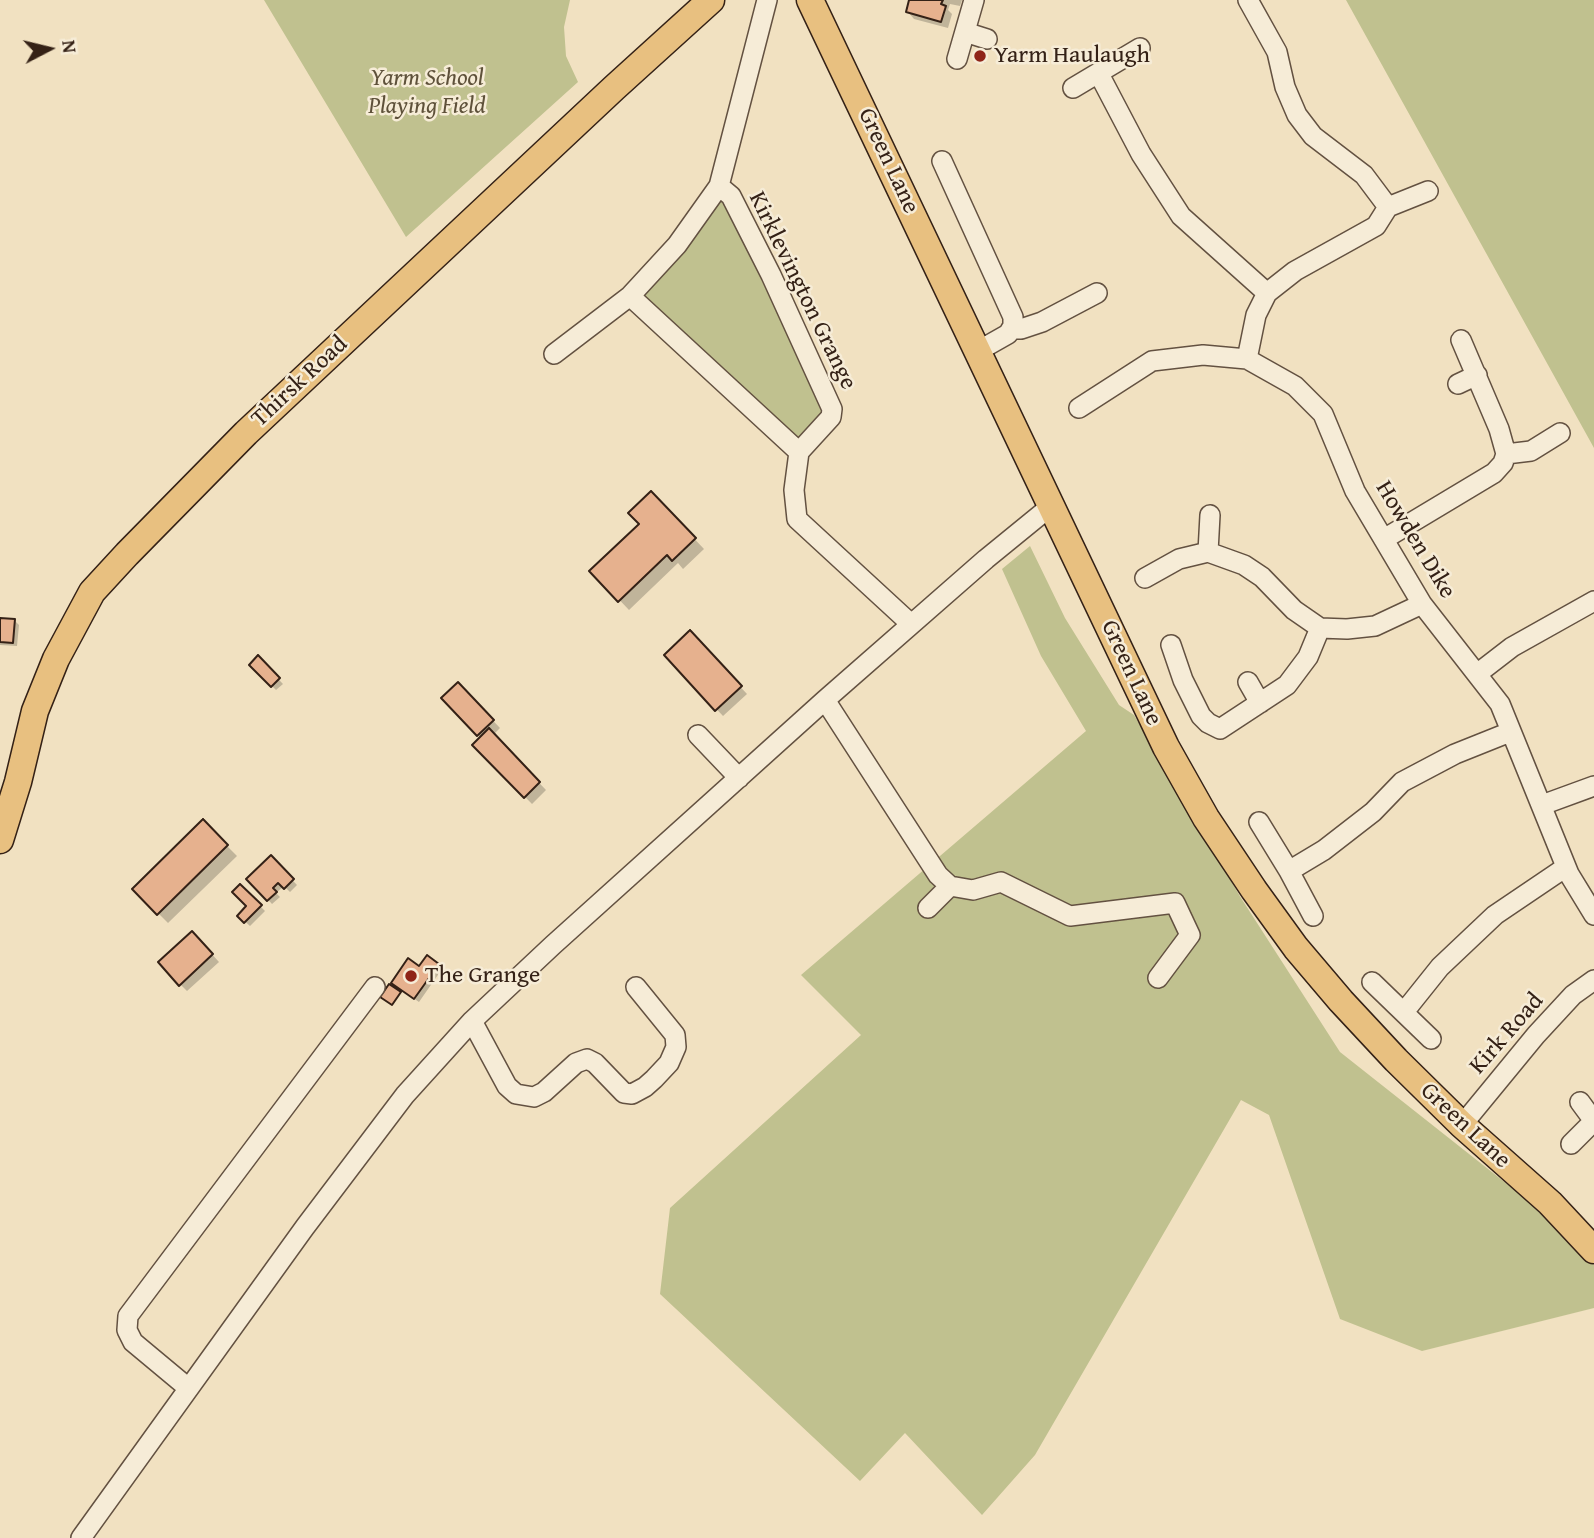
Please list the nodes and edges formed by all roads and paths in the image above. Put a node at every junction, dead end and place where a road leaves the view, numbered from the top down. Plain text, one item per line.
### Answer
1 (711, 0) edge
2 (767, 0) edge
3 (810, 0) edge
4 (974, 0) edge
5 (1248, 0) edge
6 (964, 32) junction
7 (987, 39) dead end
8 (1140, 48) dead end
9 (957, 59) dead end
10 (1099, 74) junction
11 (1073, 88) dead end
12 (942, 161) dead end
13 (719, 186) junction
14 (1428, 191) dead end
15 (1388, 207) junction
16 (1097, 293) dead end
17 (1267, 293) junction
18 (630, 296) junction
19 (1011, 329) junction
20 (1461, 340) dead end
21 (978, 351) junction
22 (554, 354) dead end
23 (1247, 359) junction
24 (1477, 375) junction
25 (1458, 384) dead end
26 (1085, 396) dead end
27 (1560, 433) dead end
28 (799, 452) junction
29 (1507, 454) junction
30 (1051, 506) junction
31 (1210, 515) dead end
32 (1384, 539) junction
33 (1208, 552) junction
34 (1145, 578) dead end
35 (1594, 601) edge
36 (1422, 604) junction
37 (911, 624) junction
38 (1320, 628) junction
39 (1171, 645) dead end
40 (1477, 674) junction
41 (1248, 682) dead end
42 (825, 700) junction
43 (1260, 703) junction
44 (1510, 732) junction
45 (698, 735) dead end
46 (739, 778) junction
47 (1594, 786) edge
48 (1542, 805) junction
49 (1259, 822) dead end
50 (0, 840) edge
51 (1566, 867) junction
52 (1289, 871) junction
53 (950, 886) junction
54 (929, 908) dead end
55 (1594, 915) edge
56 (1313, 916) dead end
57 (1158, 978) dead end
58 (1594, 980) edge
59 (1372, 982) dead end
60 (375, 987) dead end
61 (636, 987) dead end
62 (1404, 1012) junction
63 (472, 1021) junction
64 (1431, 1039) dead end
65 (1580, 1102) dead end
66 (1594, 1121) edge
67 (1462, 1125) junction
68 (1571, 1144) dead end
69 (1594, 1250) edge
70 (187, 1387) junction
71 (81, 1538) edge

1 - 50 main road, Thirsk Road
2 - 13 street, Kirklevington Grange
3 - 21 main road, Green Lane
4 - 6 street
5 - 15 street
6 - 7 street
6 - 9 street
8 - 10 street
10 - 11 street
10 - 17 street
12 - 19 street
13 - 18 street, Kirklevington Grange
13 - 28 street, Kirklevington Grange
14 - 15 street
15 - 17 street
16 - 19 street
17 - 23 street
18 - 22 street, Kirklevington Grange
18 - 28 street
19 - 21 street
20 - 24 street
21 - 30 main road, Green Lane
23 - 26 street, Howden Dike
23 - 32 street, Howden Dike
24 - 25 street
24 - 29 street
27 - 29 street
28 - 37 street
29 - 32 street
30 - 37 street
30 - 67 main road, Green Lane
31 - 33 street
32 - 36 street, Howden Dike
33 - 34 street
33 - 38 street
35 - 40 street
36 - 38 street
36 - 40 street, Howden Dike
37 - 42 street
38 - 43 street
39 - 43 street
40 - 44 street, Howden Dike
41 - 43 street
42 - 46 street
42 - 53 street
44 - 48 street, Howden Dike
44 - 52 street
45 - 46 street
46 - 63 street
47 - 48 street
48 - 51 street, Howden Dike
49 - 52 street
51 - 55 street, Howden Dike
51 - 62 street
52 - 56 street
53 - 54 street
53 - 57 street
58 - 67 street, Kirk Road
59 - 62 street
60 - 70 street
61 - 63 street
62 - 64 street
63 - 70 street
65 - 66 street
66 - 68 street
67 - 69 main road, Green Lane
70 - 71 street

